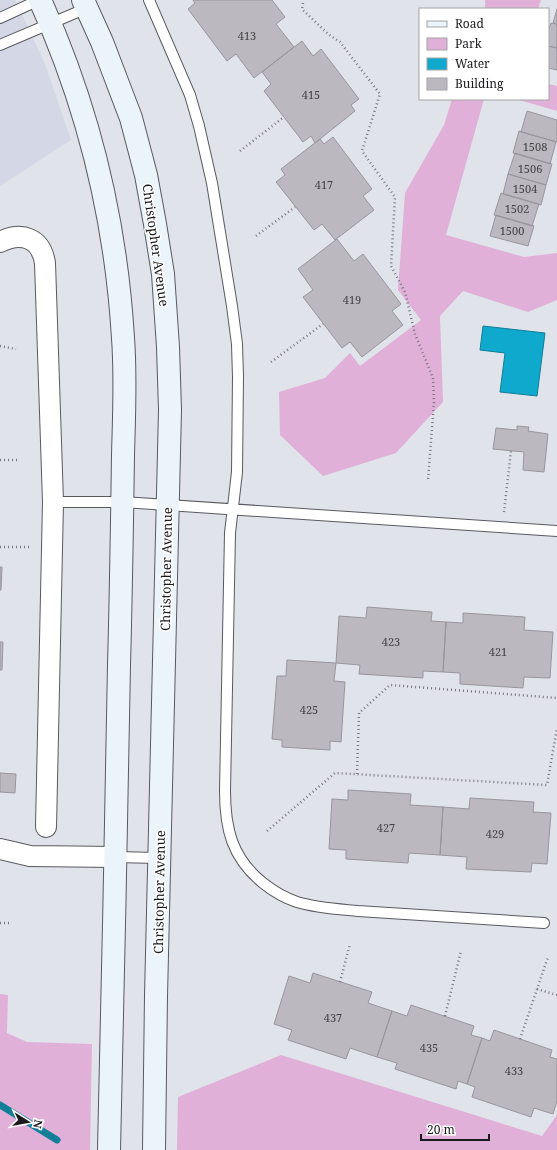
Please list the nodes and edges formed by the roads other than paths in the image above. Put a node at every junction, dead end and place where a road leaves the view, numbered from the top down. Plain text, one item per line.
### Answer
1 (39, 0) edge
2 (149, 0) edge
3 (85, 4) edge
4 (0, 18) edge
5 (50, 24) junction
6 (0, 45) edge
7 (0, 242) edge
8 (53, 502) junction
9 (122, 502) junction
10 (167, 505) junction
11 (233, 509) junction
12 (557, 531) edge
13 (46, 827) dead end
14 (0, 849) edge
15 (115, 857) junction
16 (159, 858) junction
17 (544, 923) dead end
18 (109, 1150) edge
19 (154, 1150) edge

1 - 4 lane
1 - 5 street
2 - 11 lane
3 - 5 lane
3 - 10 street, Christopher Avenue
5 - 6 lane
5 - 9 street
7 - 8 street
8 - 9 lane
8 - 13 street
9 - 10 lane
9 - 15 street
10 - 11 lane
10 - 16 street, Christopher Avenue
11 - 12 lane
11 - 17 lane
14 - 15 street
15 - 16 lane
15 - 18 street
16 - 19 street, Christopher Avenue

